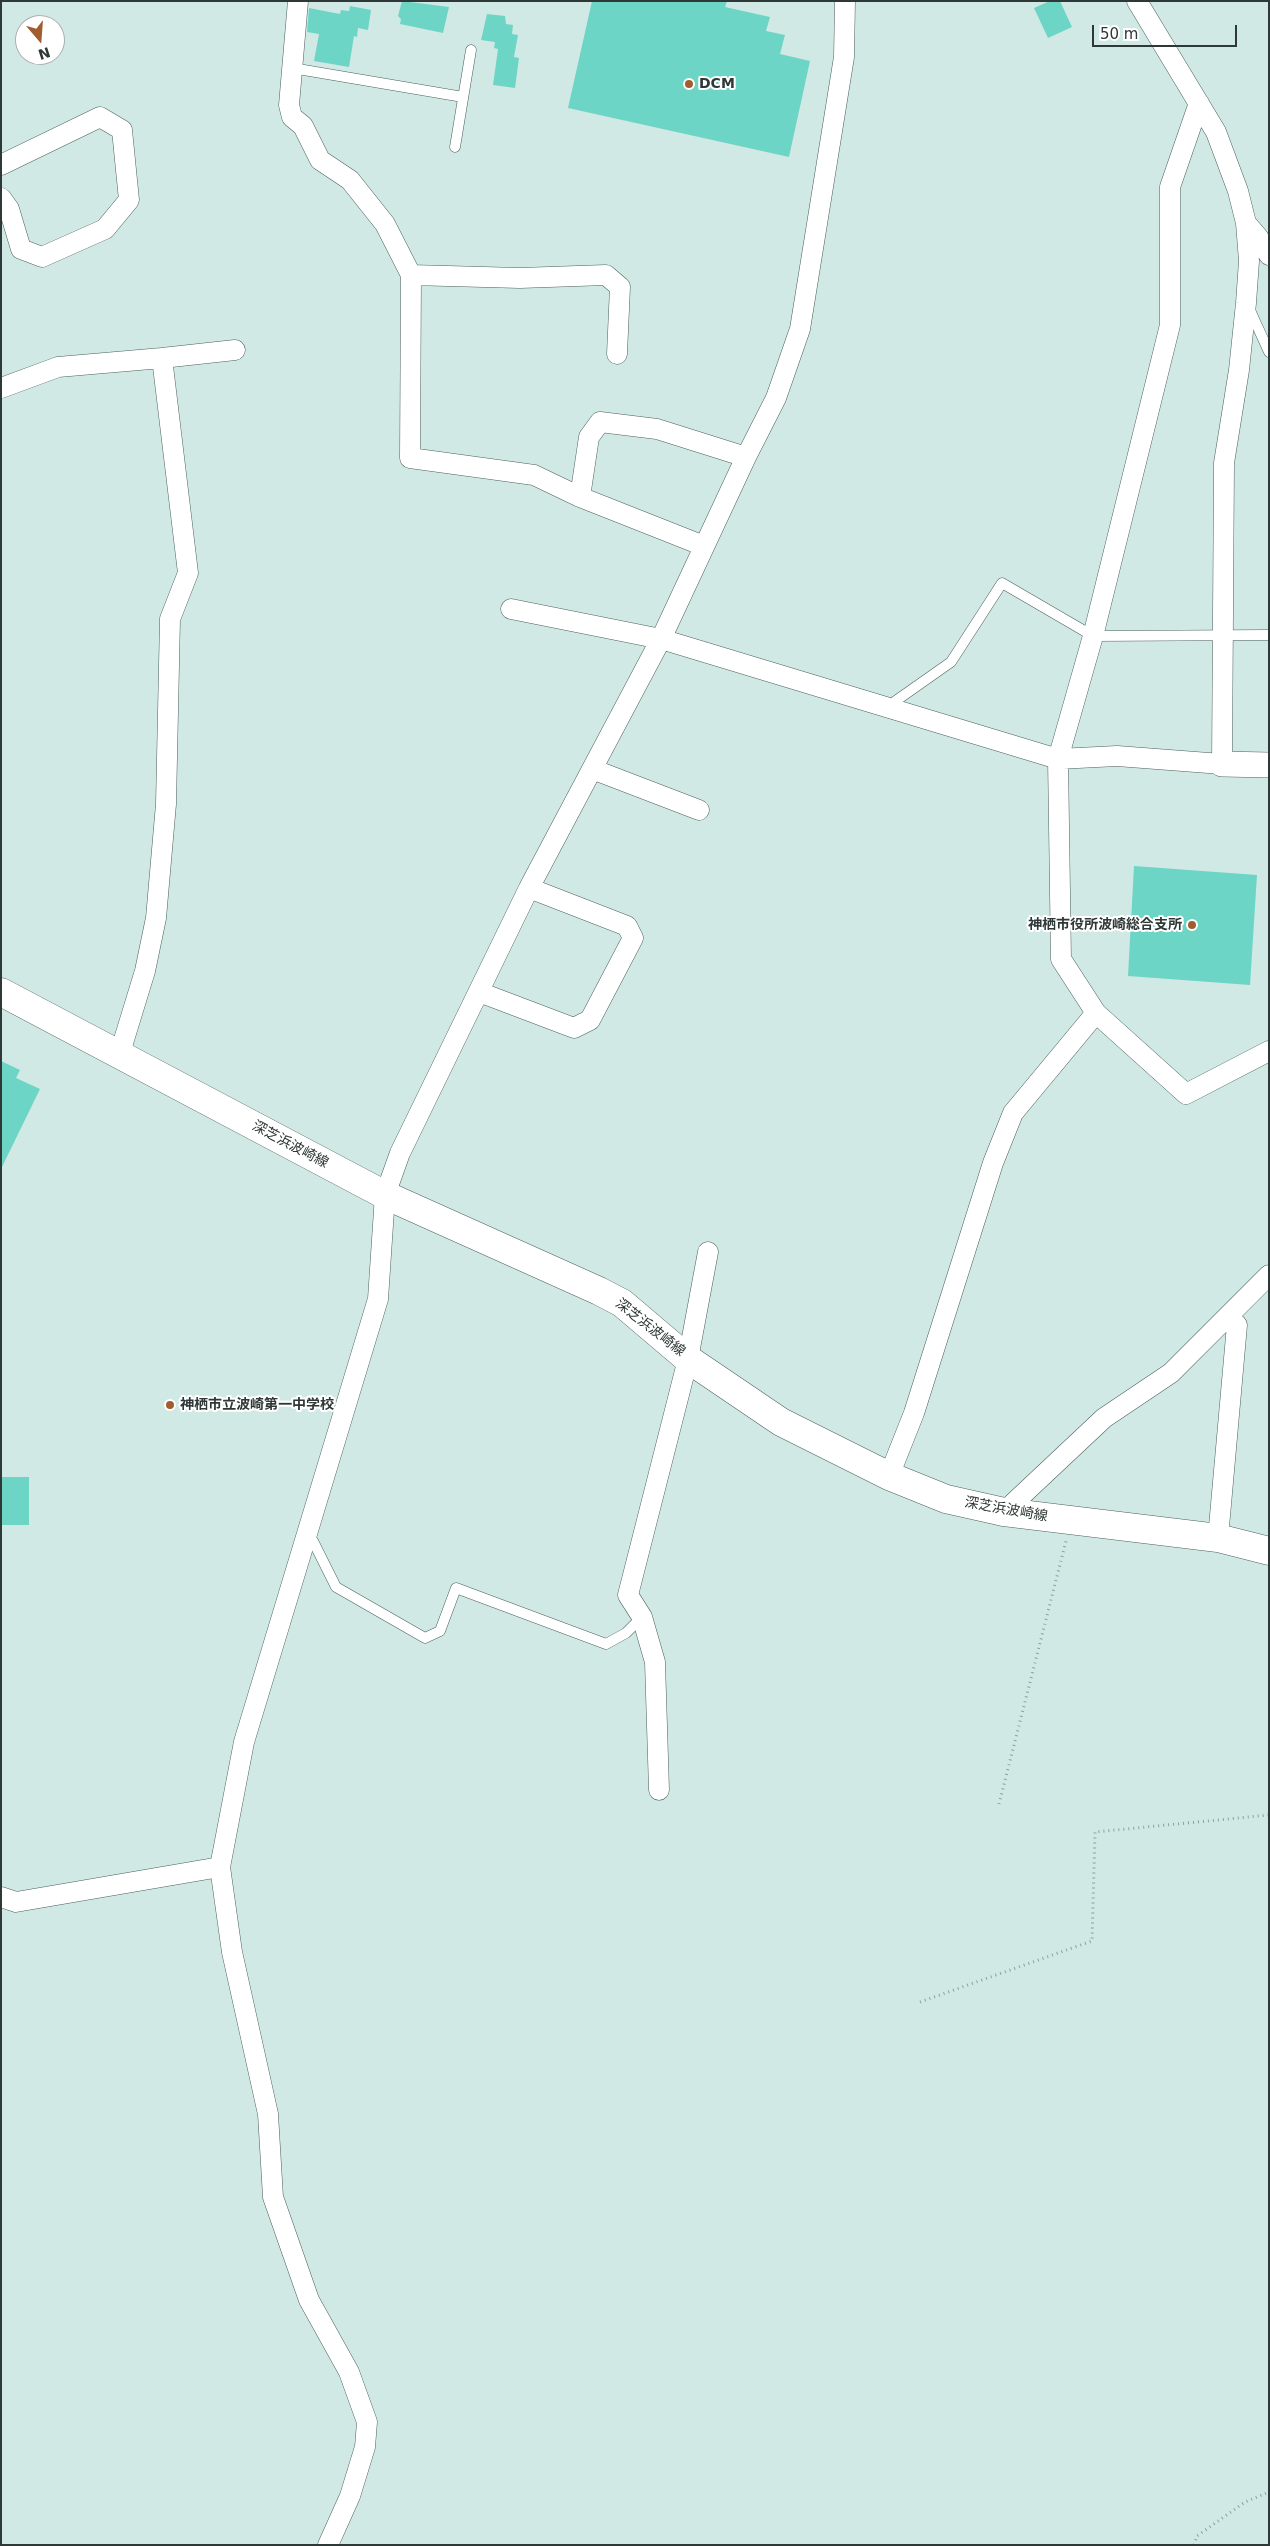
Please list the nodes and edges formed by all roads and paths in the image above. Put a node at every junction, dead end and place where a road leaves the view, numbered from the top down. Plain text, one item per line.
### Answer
1 (298, 1) edge
2 (845, 1) edge
3 (1137, 1) edge
4 (470, 50) dead end
5 (292, 68) junction
6 (463, 97) junction
7 (1199, 103) junction
8 (456, 148) dead end
9 (1, 165) edge
10 (4, 206) edge
11 (1246, 223) junction
12 (1269, 256) edge
13 (411, 275) junction
14 (1246, 303) junction
15 (236, 350) dead end
16 (1269, 352) edge
17 (617, 354) dead end
18 (162, 358) junction
19 (1, 388) edge
20 (746, 457) junction
21 (580, 497) junction
22 (704, 546) junction
23 (511, 608) dead end
24 (1223, 635) junction
25 (1269, 635) edge
26 (1093, 636) junction
27 (661, 639) junction
28 (886, 707) junction
29 (1058, 759) junction
30 (1222, 764) junction
31 (1269, 765) edge
32 (592, 769) junction
33 (698, 810) dead end
34 (529, 888) junction
35 (1, 992) edge
36 (479, 992) junction
37 (1096, 1013) junction
38 (1269, 1051) edge
39 (119, 1056) junction
40 (385, 1195) junction
41 (708, 1252) dead end
42 (1269, 1274) edge
43 (1229, 1317) junction
44 (688, 1358) junction
45 (888, 1476) junction
46 (1004, 1512) junction
47 (1071, 1521) junction
48 (306, 1537) junction
49 (1218, 1538) junction
50 (1269, 1551) edge
51 (642, 1617) junction
52 (659, 1790) dead end
53 (999, 1804) dead end
54 (1269, 1814) edge
55 (220, 1867) junction
56 (1, 1898) edge
57 (920, 2002) dead end
58 (1269, 2492) edge
59 (328, 2545) edge
60 (1194, 2545) edge

1 - 5 street
2 - 20 street
3 - 7 street
4 - 6 lane
5 - 6 lane
5 - 13 street
6 - 8 lane
7 - 11 street
7 - 26 street
9 - 10 street
11 - 12 street
11 - 14 street
13 - 17 street
13 - 21 street
14 - 16 lane
14 - 24 street
15 - 18 street
18 - 19 street
18 - 39 street
20 - 21 street
20 - 22 street
21 - 22 street
22 - 27 street
23 - 27 street
24 - 25 lane
24 - 26 lane
24 - 30 street
26 - 28 lane
26 - 29 street
27 - 28 street
27 - 32 street
28 - 29 street
29 - 30 street
29 - 37 street
30 - 31 street
32 - 33 street
32 - 34 street
34 - 36 street
34 - 36 street
35 - 39 main road, 深芝浜波崎線
36 - 40 street
37 - 38 street
37 - 45 street
39 - 40 main road, 深芝浜波崎線
40 - 44 main road, 深芝浜波崎線
40 - 48 street
41 - 44 street
42 - 43 street
43 - 46 street
43 - 49 street
44 - 45 main road, 深芝浜波崎線
44 - 51 street
45 - 46 main road, 深芝浜波崎線
46 - 47 main road, 深芝浜波崎線
47 - 49 main road, 深芝浜波崎線
47 - 53 path
48 - 51 lane
48 - 55 street
49 - 50 main road, 深芝浜波崎線
51 - 52 street
54 - 57 path
55 - 56 street
55 - 59 street
58 - 60 path

